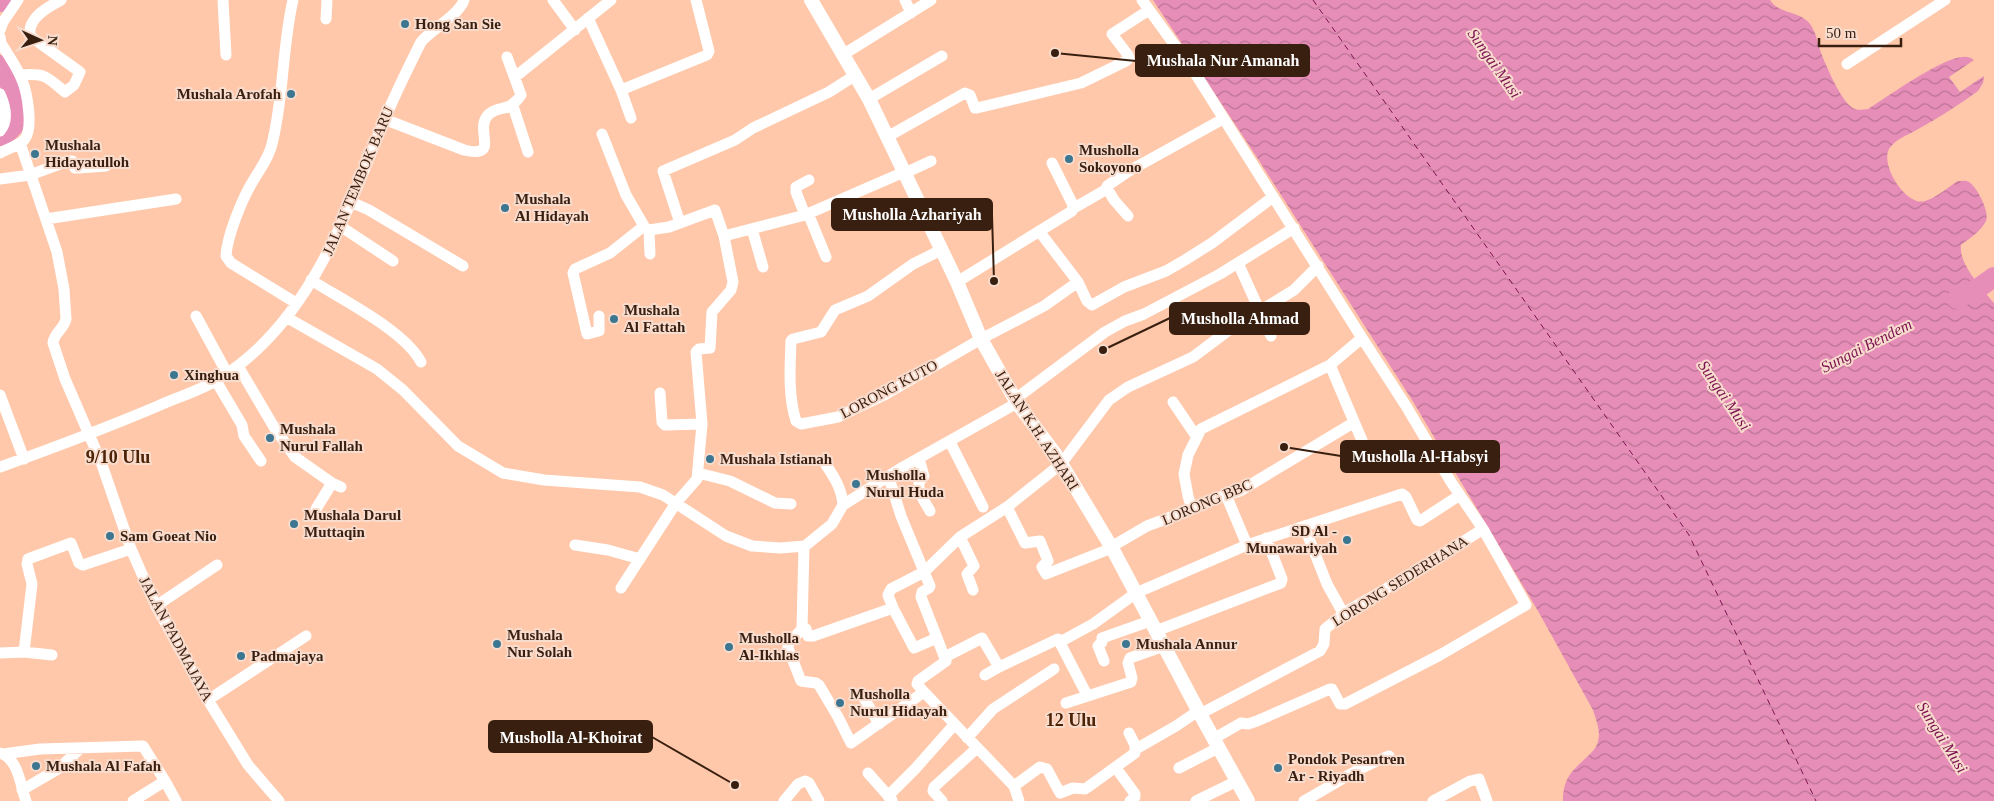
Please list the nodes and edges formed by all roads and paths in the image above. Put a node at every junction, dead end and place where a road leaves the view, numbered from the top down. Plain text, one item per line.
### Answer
1 (18, 0) edge
2 (61, 0) edge
3 (223, 0) edge
4 (293, 0) edge
5 (327, 0) edge
6 (464, 0) edge
7 (553, 0) edge
8 (611, 0) edge
9 (696, 0) edge
10 (811, 0) edge
11 (905, 0) edge
12 (931, 0) edge
13 (1945, 0) edge
14 (1145, 5) edge
15 (4, 10) edge
16 (912, 13) junction
17 (588, 18) junction
18 (326, 19) dead end
19 (0, 30) edge
20 (575, 30) junction
21 (0, 37) edge
22 (844, 54) junction
23 (226, 55) dead end
24 (942, 56) dead end
25 (507, 57) dead end
26 (1848, 64) dead end
27 (20, 75) junction
28 (854, 76) junction
29 (515, 77) junction
30 (621, 90) junction
31 (0, 94) edge
32 (869, 100) junction
33 (513, 106) junction
34 (631, 118) dead end
35 (1223, 119) junction
36 (387, 121) junction
37 (0, 131) edge
38 (602, 134) dead end
39 (887, 137) junction
40 (20, 143) junction
41 (528, 152) dead end
42 (0, 153) edge
43 (931, 161) dead end
44 (1052, 162) dead end
45 (106, 166) dead end
46 (905, 173) junction
47 (30, 175) junction
48 (0, 179) edge
49 (809, 180) dead end
50 (1108, 189) junction
51 (1273, 198) junction
52 (176, 199) dead end
53 (360, 206) junction
54 (1074, 208) junction
55 (806, 214) junction
56 (1128, 216) dead end
57 (46, 219) junction
58 (680, 223) junction
59 (340, 226) junction
60 (647, 228) junction
61 (1294, 228) junction
62 (752, 229) junction
63 (1039, 231) junction
64 (724, 236) junction
65 (941, 250) junction
66 (650, 254) dead end
67 (826, 257) dead end
68 (393, 261) dead end
69 (1238, 263) junction
70 (463, 266) dead end
71 (1318, 266) junction
72 (763, 268) dead end
73 (311, 280) junction
74 (957, 282) junction
75 (1078, 282) junction
76 (1296, 297) dead end
77 (296, 303) junction
78 (1261, 315) junction
79 (196, 316) dead end
80 (599, 316) dead end
81 (286, 317) junction
82 (1236, 335) dead end
83 (1272, 336) dead end
84 (1362, 338) junction
85 (981, 339) junction
86 (421, 362) dead end
87 (238, 366) junction
88 (1330, 366) junction
89 (227, 373) junction
90 (216, 381) junction
91 (660, 394) dead end
92 (0, 395) edge
93 (1016, 401) junction
94 (1173, 402) dead end
95 (1353, 423) junction
96 (702, 424) junction
97 (90, 435) junction
98 (1196, 436) junction
99 (950, 442) junction
100 (24, 459) junction
101 (919, 459) junction
102 (261, 461) dead end
103 (1061, 464) junction
104 (1372, 464) dead end
105 (826, 466) dead end
106 (0, 467) edge
107 (698, 473) junction
108 (889, 478) junction
109 (1226, 495) junction
110 (1460, 495) junction
111 (677, 504) junction
112 (791, 504) dead end
113 (843, 505) junction
114 (983, 507) dead end
115 (1007, 507) junction
116 (316, 509) dead end
117 (1192, 509) junction
118 (930, 511) dead end
119 (1304, 526) junction
120 (1483, 529) junction
121 (960, 537) junction
122 (1266, 538) junction
123 (1247, 544) junction
124 (575, 545) dead end
125 (804, 546) junction
126 (1111, 547) junction
127 (131, 549) junction
128 (640, 559) junction
129 (217, 565) dead end
130 (924, 572) junction
131 (621, 588) dead end
132 (973, 590) dead end
133 (1138, 597) junction
134 (156, 606) junction
135 (893, 608) junction
136 (1344, 613) junction
137 (1153, 626) junction
138 (802, 629) junction
139 (306, 636) dead end
140 (937, 638) junction
141 (1060, 642) junction
142 (1164, 646) junction
143 (24, 652) junction
144 (0, 653) edge
145 (52, 655) dead end
146 (945, 658) junction
147 (1104, 661) dead end
148 (999, 667) junction
149 (1054, 669) dead end
150 (985, 675) dead end
151 (924, 692) junction
152 (861, 693) dead end
153 (1087, 695) junction
154 (208, 700) junction
155 (1066, 703) dead end
156 (1199, 712) junction
157 (879, 724) junction
158 (954, 725) junction
159 (1129, 733) dead end
160 (967, 738) junction
161 (1216, 743) junction
162 (81, 748) junction
163 (977, 748) junction
164 (1136, 749) junction
165 (2, 753) edge
166 (1389, 756) dead end
167 (1116, 768) junction
168 (1179, 768) dead end
169 (868, 773) dead end
170 (1237, 781) junction
171 (165, 782) junction
172 (1014, 786) junction
173 (24, 796) edge
174 (891, 799) edge
175 (133, 801) edge
176 (176, 801) edge
177 (279, 801) edge
178 (784, 801) edge
179 (820, 801) edge
180 (942, 801) edge
181 (1019, 801) edge
182 (1130, 801) edge
183 (1196, 801) edge
184 (1248, 801) edge
185 (1304, 801) edge
186 (1433, 801) edge
187 (1487, 801) edge

1 - 15 street
2 - 27 street
3 - 23 street
4 - 77 street
5 - 18 street
6 - 36 street, JALAN TEMBOK BARU
7 - 20 street
8 - 17 street
9 - 30 street
10 - 22 street, JALAN K.H. AZHARI
11 - 16 street
12 - 16 street
13 - 26 street
14 - 35 street
14 - 39 street
15 - 19 street
16 - 22 street
17 - 20 street
17 - 30 street
20 - 29 street
21 - 27 street
22 - 28 street, JALAN K.H. AZHARI
24 - 32 street
25 - 29 street
27 - 40 street
28 - 32 street, JALAN K.H. AZHARI
28 - 58 street
29 - 33 street
30 - 34 street
31 - 37 street
32 - 39 street, JALAN K.H. AZHARI
33 - 36 street
33 - 41 street
35 - 50 street
35 - 51 street
36 - 53 street, JALAN TEMBOK BARU
38 - 60 street
39 - 46 street, JALAN K.H. AZHARI
40 - 42 street
40 - 47 street
43 - 46 street
44 - 54 street
45 - 47 street
46 - 55 street
46 - 65 street, JALAN K.H. AZHARI
47 - 48 street
47 - 57 street
49 - 55 street
50 - 54 street
50 - 56 street
51 - 61 street
51 - 75 street
52 - 57 street
53 - 59 street, JALAN TEMBOK BARU
53 - 70 street
54 - 63 street
55 - 62 street
55 - 67 street
57 - 97 street, JALAN PADMAJAYA
58 - 60 street
58 - 64 street
59 - 68 street
59 - 73 street, JALAN TEMBOK BARU
60 - 66 street
60 - 80 street
61 - 69 street
61 - 71 street
62 - 64 street
62 - 72 street
63 - 74 street
63 - 75 street
64 - 96 street
65 - 74 street, JALAN K.H. AZHARI
65 - 85 street, LORONG KUTO
69 - 78 street
69 - 93 street
71 - 78 street
71 - 84 street
73 - 77 street, JALAN TEMBOK BARU
73 - 86 street
74 - 85 street, JALAN K.H. AZHARI
75 - 85 street
76 - 78 street
77 - 81 street, JALAN TEMBOK BARU
78 - 82 street
78 - 83 street
78 - 103 street
79 - 89 street
81 - 87 street, JALAN TEMBOK BARU
81 - 111 street
84 - 88 street
84 - 110 street
85 - 93 street, JALAN K.H. AZHARI
87 - 89 street, JALAN TEMBOK BARU
87 - 116 street
88 - 95 street
88 - 98 street
89 - 90 street, JALAN TEMBOK BARU
90 - 97 street, JALAN TEMBOK BARU
90 - 102 street
91 - 96 street
92 - 100 street
93 - 99 street
93 - 103 street, JALAN K.H. AZHARI
94 - 98 street
95 - 104 street
95 - 109 street, LORONG BBC
96 - 107 street
97 - 100 street, JALAN TEMBOK BARU
97 - 127 street, JALAN PADMAJAYA
98 - 117 street
99 - 101 street
99 - 114 street
100 - 106 street, JALAN TEMBOK BARU
101 - 108 street
101 - 118 street
103 - 115 street
103 - 126 street, JALAN K.H. AZHARI
105 - 113 street
107 - 111 street
107 - 112 street
108 - 113 street
108 - 130 street
109 - 117 street, LORONG BBC
109 - 123 street
110 - 119 street
110 - 120 street
111 - 125 street
111 - 128 street
113 - 125 street
115 - 121 street
115 - 126 street, LORONG BBC
117 - 126 street, LORONG BBC
119 - 122 street
119 - 136 street
120 - 136 street, LORONG SEDERHANA
120 - 161 street
121 - 130 street
121 - 132 street
122 - 123 street
122 - 137 street
123 - 133 street
124 - 128 street
125 - 138 street
126 - 133 street, JALAN K.H. AZHARI
127 - 134 street, JALAN PADMAJAYA
127 - 143 street
128 - 131 street
129 - 134 street
130 - 135 street
130 - 140 street
133 - 137 street, JALAN K.H. AZHARI
133 - 141 street
134 - 154 street, JALAN PADMAJAYA
135 - 138 street
135 - 140 street
136 - 156 street, LORONG SEDERHANA
137 - 142 street, JALAN K.H. AZHARI
137 - 147 street
138 - 157 street
139 - 154 street
140 - 146 street
141 - 148 street
141 - 153 street
142 - 153 street
142 - 156 street, JALAN K.H. AZHARI
143 - 144 street
143 - 145 street
146 - 148 street
146 - 151 street
148 - 150 street
149 - 160 street
151 - 157 street
151 - 158 street
152 - 157 street
153 - 155 street
154 - 177 street, JALAN PADMAJAYA
156 - 161 street, JALAN K.H. AZHARI
156 - 164 street, LORONG SEDERHANA
158 - 160 street
158 - 174 street
159 - 164 street
160 - 163 street
161 - 168 street
161 - 170 street, JALAN K.H. AZHARI
162 - 165 street
162 - 171 street
162 - 173 street
163 - 172 street
163 - 180 street
164 - 167 street, LORONG SEDERHANA
165 - 173 street
166 - 185 street
167 - 172 street, LORONG SEDERHANA
167 - 182 street
169 - 174 street
170 - 183 street
170 - 184 street, JALAN K.H. AZHARI
171 - 175 street
171 - 176 street
172 - 181 street
178 - 179 street
186 - 187 street

